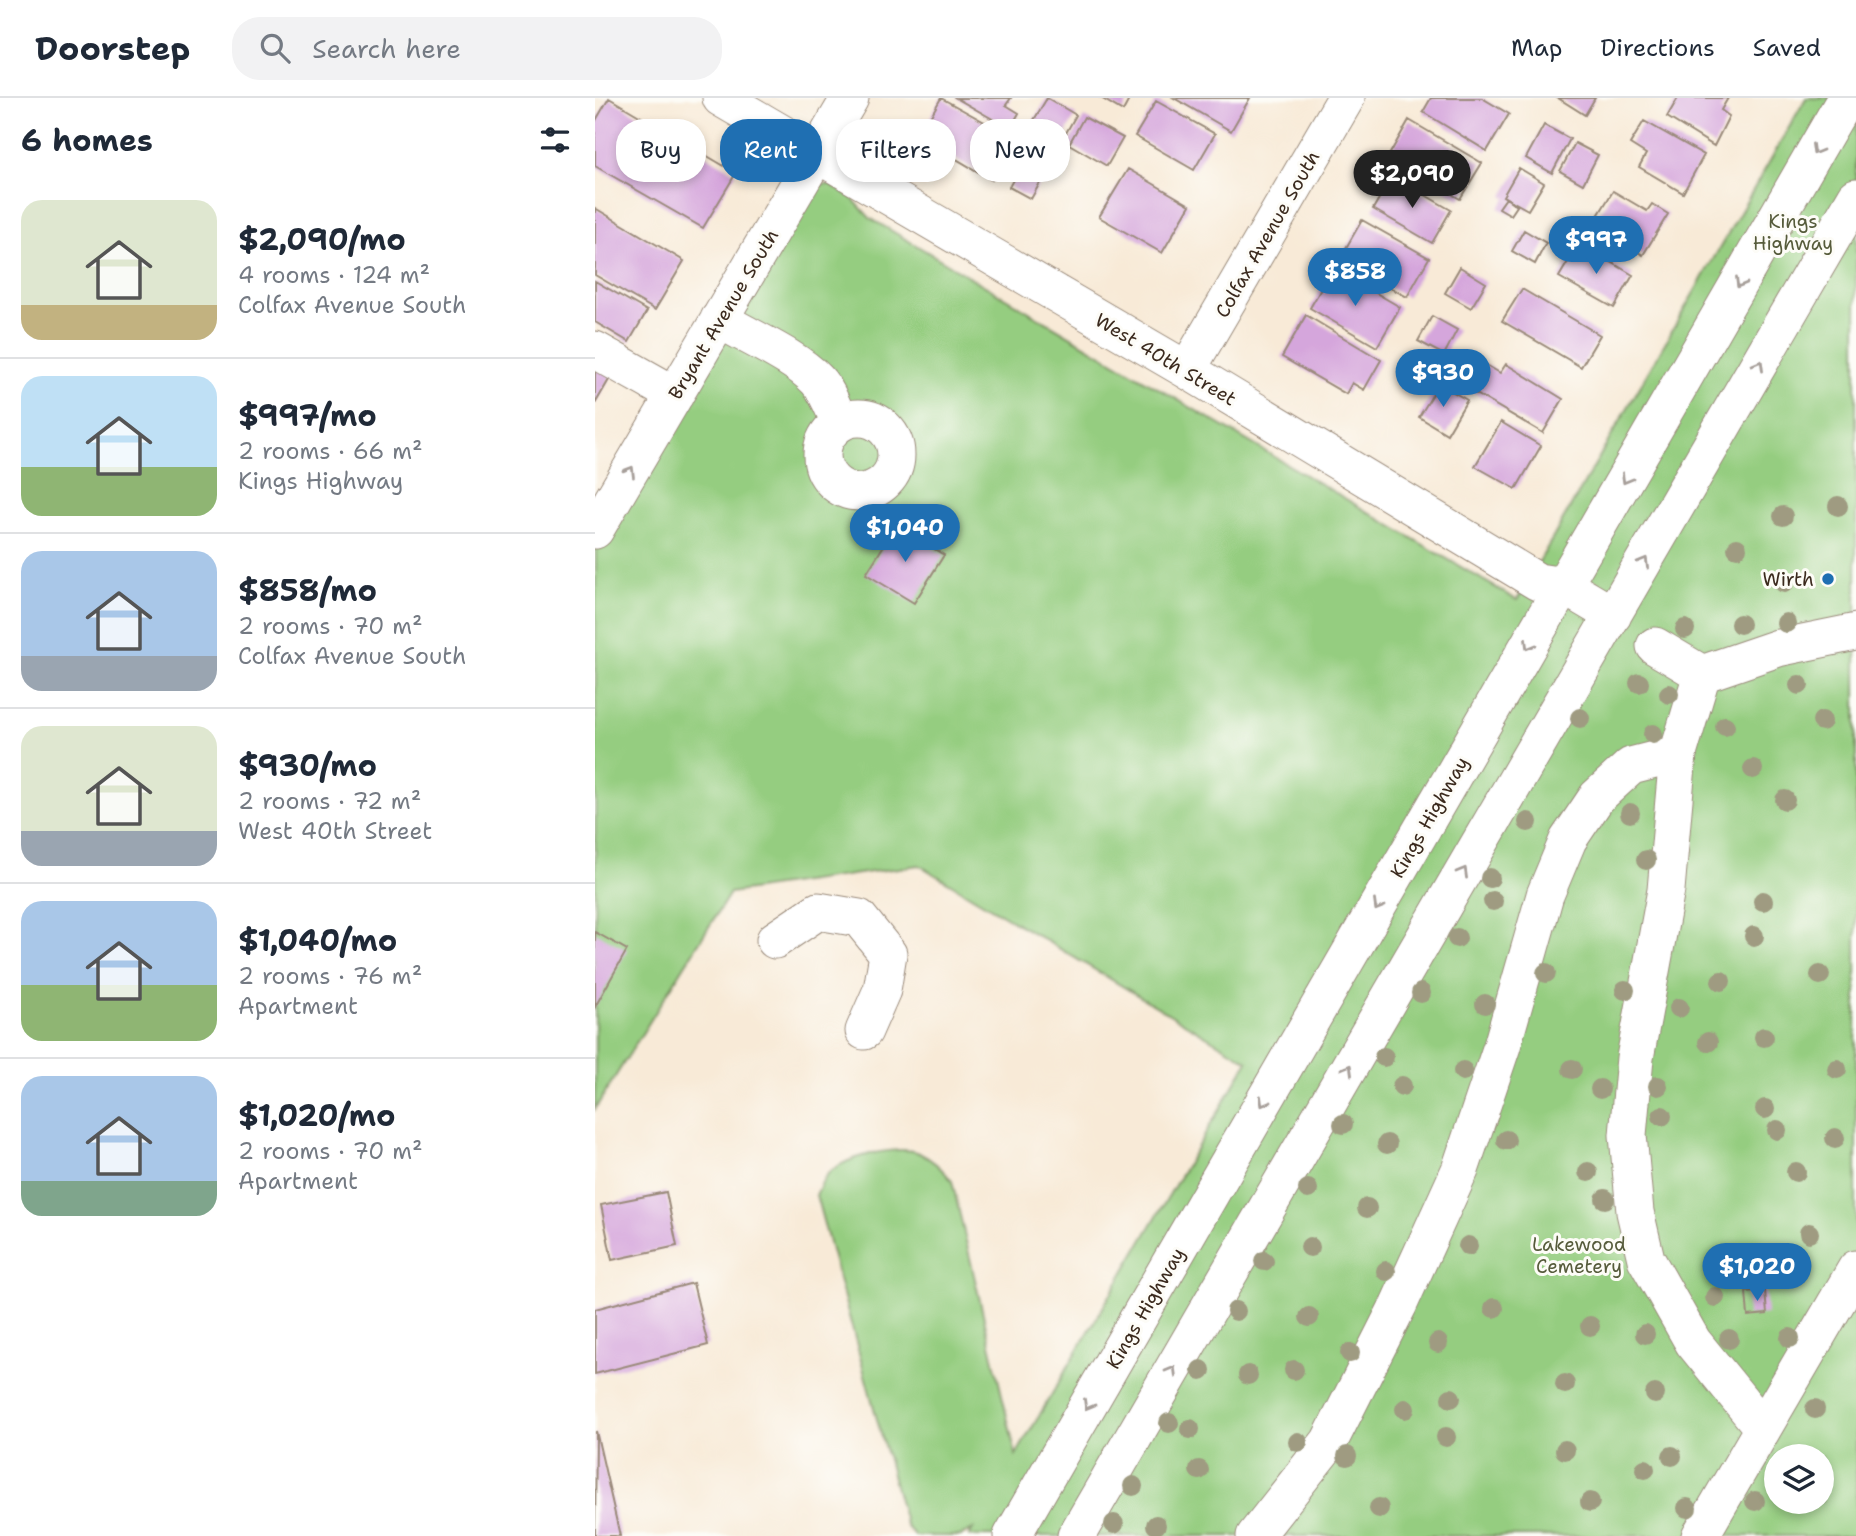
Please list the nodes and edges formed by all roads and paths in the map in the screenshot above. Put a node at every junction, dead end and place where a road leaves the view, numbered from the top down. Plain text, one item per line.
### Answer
1 (721, 98) edge
2 (850, 98) edge
3 (1346, 98) edge
4 (1846, 98) edge
5 (757, 119) edge
6 (822, 146) edge
7 (822, 157) edge
8 (800, 182) edge
9 (1787, 202) junction
10 (1854, 202) edge
11 (719, 319) junction
12 (595, 350) edge
13 (1187, 370) junction
14 (675, 395) junction
15 (840, 423) dead end
16 (595, 530) edge
17 (1564, 586) junction
18 (1613, 615) junction
19 (1856, 632) edge
20 (1655, 646) dead end
21 (1702, 674) junction
22 (1678, 754) junction
23 (775, 940) dead end
24 (864, 1031) dead end
25 (1856, 1269) edge
26 (1762, 1427) junction
27 (1012, 1536) edge
28 (1076, 1536) edge
29 (1255, 1536) edge
30 (1700, 1536) edge

1 - 5 street, West 40th Street
2 - 6 street, Bryant Avenue South
3 - 13 street, Colfax Avenue South
4 -> 9 street, Kings Highway
7 - 13 street, West 40th Street
8 - 11 street, Bryant Avenue South
9 - 10 street
9 -> 17 street, Kings Highway
18 -> 10 street
11 - 14 street, Bryant Avenue South
11 - 15 street
12 - 14 street
13 - 17 street, West 40th Street
16 -> 14 street, Bryant Avenue South
17 - 18 street, West 40th Street
17 -> 27 street, Kings Highway
28 -> 18 street
19 - 21 street
20 - 21 street
21 - 22 street
22 - 26 street
22 - 29 street
23 - 24 street
25 - 26 street
26 - 30 street

